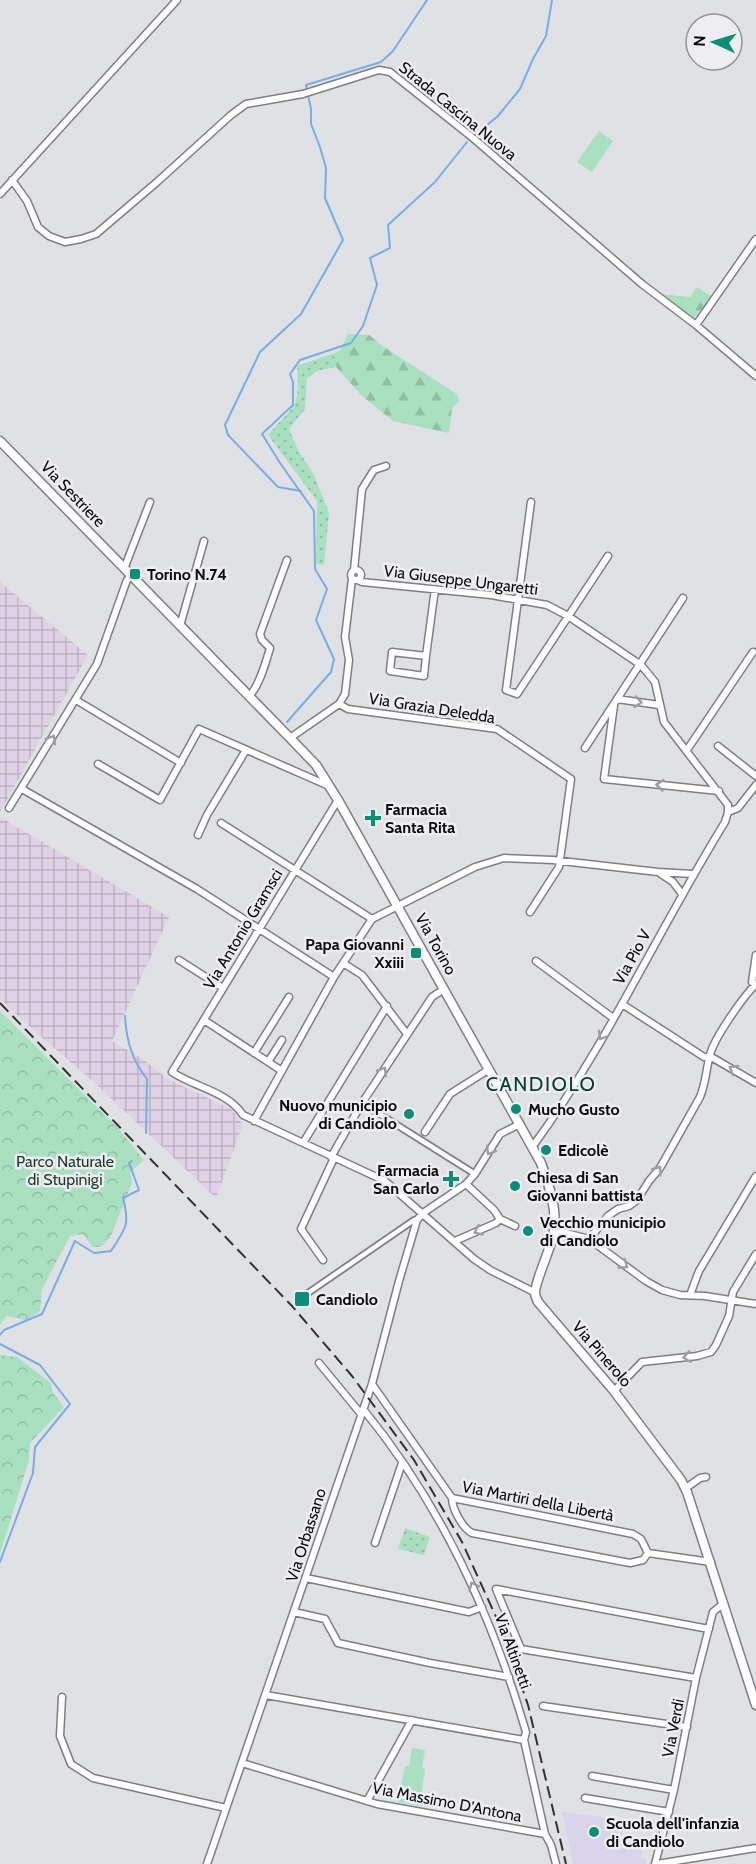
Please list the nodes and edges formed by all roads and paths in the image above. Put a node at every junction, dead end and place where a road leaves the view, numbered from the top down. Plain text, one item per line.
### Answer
1 (177, 0) edge
2 (12, 180) junction
3 (0, 194) edge
4 (756, 239) edge
5 (696, 325) junction
6 (756, 376) edge
7 (0, 441) edge
8 (386, 466) dead end
9 (150, 502) dead end
10 (531, 502) dead end
11 (204, 541) dead end
12 (608, 556) dead end
13 (287, 560) dead end
14 (127, 573) junction
15 (357, 578) junction
16 (435, 589) junction
17 (683, 598) dead end
18 (518, 600) junction
19 (568, 616) junction
20 (180, 626) junction
21 (753, 652) dead end
22 (426, 656) junction
23 (640, 664) junction
24 (249, 696) junction
25 (76, 700) junction
26 (615, 702) junction
27 (339, 704) junction
28 (659, 705) junction
29 (290, 738) junction
30 (718, 746) dead end
31 (585, 748) dead end
32 (246, 750) junction
33 (687, 750) junction
34 (181, 763) junction
35 (99, 764) dead end
36 (756, 776) edge
37 (756, 785) edge
38 (329, 787) junction
39 (22, 789) junction
40 (719, 791) junction
41 (338, 800) junction
42 (9, 808) dead end
43 (728, 812) junction
44 (221, 823) dead end
45 (198, 835) dead end
46 (561, 860) junction
47 (295, 869) junction
48 (658, 872) junction
49 (693, 874) junction
50 (682, 894) junction
51 (398, 907) junction
52 (531, 912) dead end
53 (372, 919) junction
54 (260, 928) junction
55 (756, 955) edge
56 (179, 960) dead end
57 (536, 961) dead end
58 (344, 963) junction
59 (334, 977) junction
60 (756, 985) edge
61 (223, 988) junction
62 (444, 989) junction
63 (290, 997) dead end
64 (622, 1004) junction
65 (387, 1006) junction
66 (613, 1018) junction
67 (204, 1020) junction
68 (407, 1034) junction
69 (282, 1040) dead end
70 (254, 1053) junction
71 (709, 1058) junction
72 (268, 1062) junction
73 (488, 1070) junction
74 (282, 1071) junction
75 (756, 1083) edge
76 (362, 1103) junction
77 (254, 1121) junction
78 (519, 1124) junction
79 (425, 1132) joint
80 (421, 1139) junction
81 (303, 1143) junction
82 (533, 1146) junction
83 (333, 1157) junction
84 (475, 1174) junction
85 (756, 1176) edge
86 (466, 1184) junction
87 (423, 1214) junction
88 (500, 1219) junction
89 (417, 1220) junction
90 (515, 1226) dead end
91 (554, 1230) junction
92 (589, 1239) junction
93 (455, 1241) junction
94 (756, 1254) edge
95 (323, 1260) dead end
96 (534, 1292) junction
97 (308, 1293) dead end
98 (690, 1295) junction
99 (732, 1301) junction
100 (756, 1304) edge
101 (318, 1363) dead end
102 (372, 1384) junction
103 (614, 1391) junction
104 (362, 1412) junction
105 (402, 1463) junction
106 (706, 1477) dead end
107 (686, 1488) junction
108 (452, 1498) junction
109 (375, 1543) dead end
110 (648, 1553) junction
111 (711, 1563) junction
112 (306, 1578) junction
113 (724, 1603) junction
114 (482, 1607) junction
115 (294, 1612) junction
116 (708, 1629) junction
117 (509, 1677) junction
118 (696, 1678) junction
119 (266, 1695) junction
120 (62, 1697) dead end
121 (756, 1705) edge
122 (543, 1706) dead end
123 (412, 1720) junction
124 (687, 1727) junction
125 (524, 1740) junction
126 (242, 1764) junction
127 (592, 1776) dead end
128 (674, 1790) junction
129 (585, 1798) dead end
130 (367, 1801) junction
131 (226, 1808) junction
132 (669, 1812) junction
133 (545, 1834) junction
134 (756, 1848) edge
135 (207, 1864) edge
136 (556, 1864) edge
137 (656, 1864) edge

1 - 2 street
2 - 3 street
2 - 5 street, Strada Cascina Nuova
4 - 5 street
5 - 6 street, Strada Cascina Nuova
7 - 14 main road, Via Sestriere
8 - 15 street, Via Giuseppe Ungaretti
9 - 14 street
10 - 18 street
11 - 20 street
12 - 19 street
13 - 24 street
14 - 20 main road, Via Torino
14 - 25 street
15 - 16 street, Via Giuseppe Ungaretti
15 - 27 street
16 - 18 street, Via Giuseppe Ungaretti
16 - 22 street
17 - 23 street
18 - 19 street, Via Giuseppe Ungaretti
18 - 19 street
19 - 23 street, Via Giuseppe Ungaretti
20 - 24 main road, Via Torino
21 - 33 street
22 - 22 street
23 - 26 street
23 - 28 street, Via Giuseppe Ungaretti
24 - 29 main road, Via Torino
25 - 34 street
39 -> 25 street
26 -> 28 street
26 - 31 street
40 -> 26 street
27 - 29 street
27 - 46 street, Via Grazia Deledda
28 - 33 street, Via Giuseppe Ungaretti
29 - 38 main road, Via Torino
30 - 36 street
32 - 34 street
32 - 38 street
32 - 45 street
33 - 40 street, Via Giuseppe Ungaretti
34 - 35 street
37 - 43 street, Via Pio V
38 - 41 main road, Via Torino
39 - 42 street
39 - 54 street
40 - 43 street, Via Giuseppe Ungaretti
41 - 47 street, Via Antonio Gramsci
41 - 51 main road, Via Torino
43 - 49 street, Via Pio V
44 - 47 street
46 - 48 street
46 - 51 street
46 - 52 street, Via Grazia Deledda
47 - 53 street
47 - 54 street, Via Antonio Gramsci
48 - 49 street
48 - 50 street
49 - 50 street, Via Pio V
50 - 64 street, Via Pio V
51 - 53 street
51 - 62 main road, Via Torino
53 - 58 street
54 - 59 street
54 - 61 street, Via Antonio Gramsci
55 - 60 street
56 - 61 street
57 - 66 street
58 - 59 street
58 - 65 street
59 - 74 street
60 - 71 street
61 - 67 street, Via Antonio Gramsci
62 - 68 street
62 - 73 main road, Via Torino
63 - 70 street
64 - 66 street, Via Pio V
64 - 71 street
65 - 68 street
65 - 81 street
66 -> 82 street, Via Pio V
67 - 70 street
67 - 77 street, Via Antonio Gramsci
76 -> 68 street
69 - 72 street
70 - 72 street
75 -> 71 street
92 -> 71 street
72 - 74 street
73 - 78 main road, Via Torino
73 - 79 street
74 - 77 street
76 - 80 street
76 - 83 street
77 - 81 street
78 - 82 main road, Via Torino
78 -> 84 street, Via Orbassano
79 - 80 street
80 - 84 street
81 - 83 street
82 - 91 main road, Via Torino
83 - 87 street
83 - 95 street
84 - 86 street, Via Orbassano
85 - 98 street
86 - 87 street, Via Orbassano
86 - 88 street
87 - 89 street, Via Orbassano
87 - 93 street
88 - 90 street
88 -> 93 street
89 - 97 street
89 - 102 street, Via Orbassano
91 - 92 street
91 - 96 main road
92 -> 98 street
93 - 96 street
94 - 99 street
96 - 103 main road, Via Pinerolo
98 - 99 street
99 - 100 street
99 -> 103 street
101 - 104 street, Via Altinetti
102 - 104 street, Via Orbassano
102 - 108 street, Via Martiri della Libertà
103 - 107 main road, Via Pinerolo
104 - 105 street, Via Altinetti
104 - 112 street, Via Orbassano
105 - 109 street
114 -> 105 street, Via Altinetti
106 - 107 street
107 - 111 main road, Via Pinerolo
108 - 110 street, Via Martiri della Libertà
108 - 110 street
110 - 111 street
111 - 113 main road, Via Pinerolo
112 - 114 street
112 - 115 street, Via Orbassano
113 - 116 street, Via Verdi
113 - 121 main road, Via Pinerolo
114 - 117 street, Via Altinetti
115 - 117 street
115 - 119 street, Via Orbassano
116 - 118 street, Via Verdi
116 - 118 street
117 - 125 street, Via Altinetti
118 - 124 street, Via Verdi
119 - 123 street
119 - 126 street, Via Orbassano
120 - 131 street
122 - 124 street
123 - 125 street
123 - 130 street
124 - 128 street, Via Verdi
125 - 133 street, Via Altinetti
126 - 130 street, Via Massimo D'Antona
126 - 131 street, Via Orbassano
127 - 128 street
128 - 132 street, Via Verdi
129 - 132 street
130 - 133 street, Via Massimo D'Antona
131 - 135 street, Via Orbassano
132 - 137 street, Via Verdi
133 - 136 street, Via Altinetti
134 - 137 street

